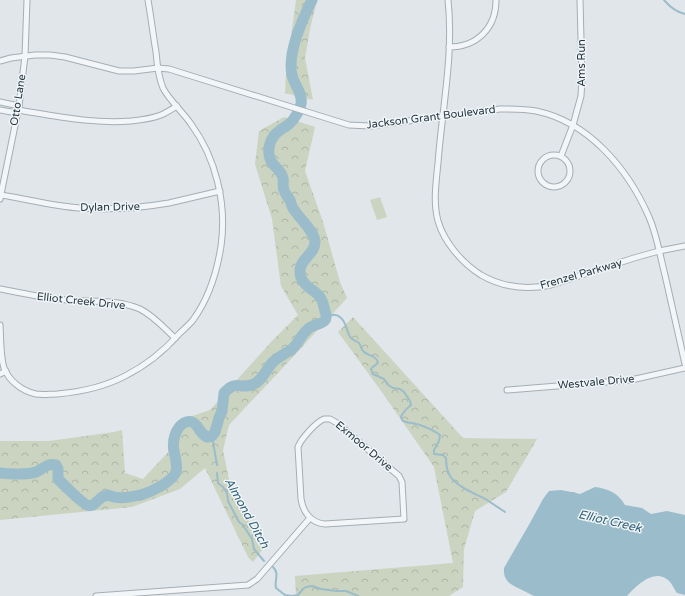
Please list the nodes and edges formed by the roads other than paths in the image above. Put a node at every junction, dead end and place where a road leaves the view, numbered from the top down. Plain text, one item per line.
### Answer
1 (28, 0) edge
2 (148, 0) edge
3 (448, 0) edge
4 (496, 0) edge
5 (580, 0) edge
6 (449, 47) junction
7 (25, 56) junction
8 (0, 61) edge
9 (158, 68) junction
10 (0, 102) edge
11 (177, 106) junction
12 (18, 109) junction
13 (0, 110) edge
14 (443, 116) junction
15 (573, 125) junction
16 (561, 156) junction
17 (220, 190) junction
18 (0, 195) edge
19 (685, 246) edge
20 (659, 251) junction
21 (0, 289) edge
22 (0, 325) edge
23 (175, 338) junction
24 (2, 364) edge
25 (685, 364) edge
26 (685, 368) edge
27 (6, 371) junction
28 (0, 374) edge
29 (507, 390) dead end
30 (310, 518) junction
31 (96, 596) edge

1 - 7 street, Otto Lane
2 - 9 street
3 - 6 street, Frenzel Parkway
4 - 6 street
5 - 15 street, Ams Run
6 - 14 street, Frenzel Parkway
7 - 8 street, Jackson Grant Boulevard
7 - 9 street, Jackson Grant Boulevard
7 - 12 street, Otto Lane
9 - 11 street
9 - 14 street, Jackson Grant Boulevard
10 - 12 street
11 - 12 street
11 - 17 street
12 - 13 street
12 - 18 street, Otto Lane
14 - 15 street, Jackson Grant Boulevard
14 - 20 street, Frenzel Parkway
15 - 16 street, Ams Run
15 - 20 street, Jackson Grant Boulevard
16 - 16 street
17 - 18 street, Dylan Drive
17 - 23 street
19 - 20 street, Frenzel Parkway
20 - 25 street, Jackson Grant Boulevard
21 - 23 street, Elliot Creek Drive
22 - 24 street
23 - 27 street
24 - 27 street
26 - 29 street, Westvale Drive
27 - 28 street
30 - 30 street, Exmoor Drive
30 - 31 street

